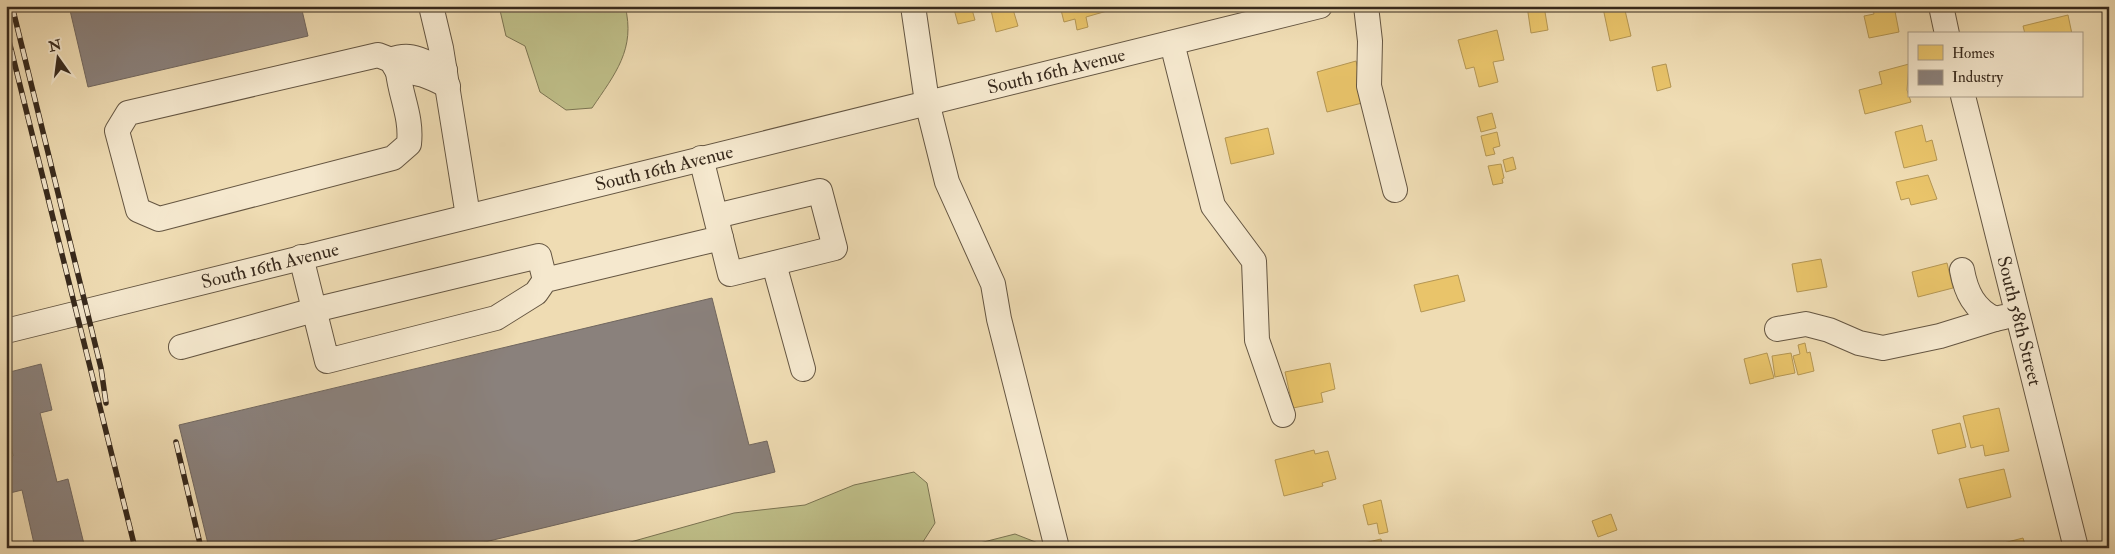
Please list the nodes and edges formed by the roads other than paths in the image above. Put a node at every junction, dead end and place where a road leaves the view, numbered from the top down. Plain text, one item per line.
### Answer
1 (431, 6) edge
2 (913, 6) edge
3 (1320, 6) edge
4 (1366, 6) edge
5 (1941, 6) edge
6 (1948, 32) edge
7 (1172, 43) junction
8 (394, 66) junction
9 (446, 78) junction
10 (1964, 98) edge
11 (927, 102) junction
12 (701, 158) junction
13 (1395, 190) dead end
14 (468, 216) junction
15 (718, 227) junction
16 (301, 257) junction
17 (774, 264) junction
18 (1962, 270) dead end
19 (545, 280) junction
20 (314, 310) junction
21 (2018, 313) junction
22 (1995, 319) junction
23 (7, 329) edge
24 (1776, 329) dead end
25 (180, 347) dead end
26 (803, 369) dead end
27 (1283, 416) dead end
28 (1057, 548) edge
29 (2076, 548) edge

1 - 9 street
2 - 11 street
3 - 7 street, South 16th Avenue
4 - 13 street
5 - 6 street
7 - 11 street, South 16th Avenue
7 - 27 street
8 - 8 street
8 - 9 street
9 - 14 street
10 - 21 street, South 58th Street
11 - 12 street, South 16th Avenue
11 - 28 street
12 - 14 street, South 16th Avenue
12 - 15 street
14 - 16 street, South 16th Avenue
15 - 17 street
15 - 17 street
15 - 19 street
16 - 20 street
16 - 23 street, South 16th Avenue
17 - 26 street
18 - 22 street
19 - 20 street
19 - 20 street
20 - 25 street
21 - 22 street
21 - 29 street, South 58th Street
22 - 24 street

